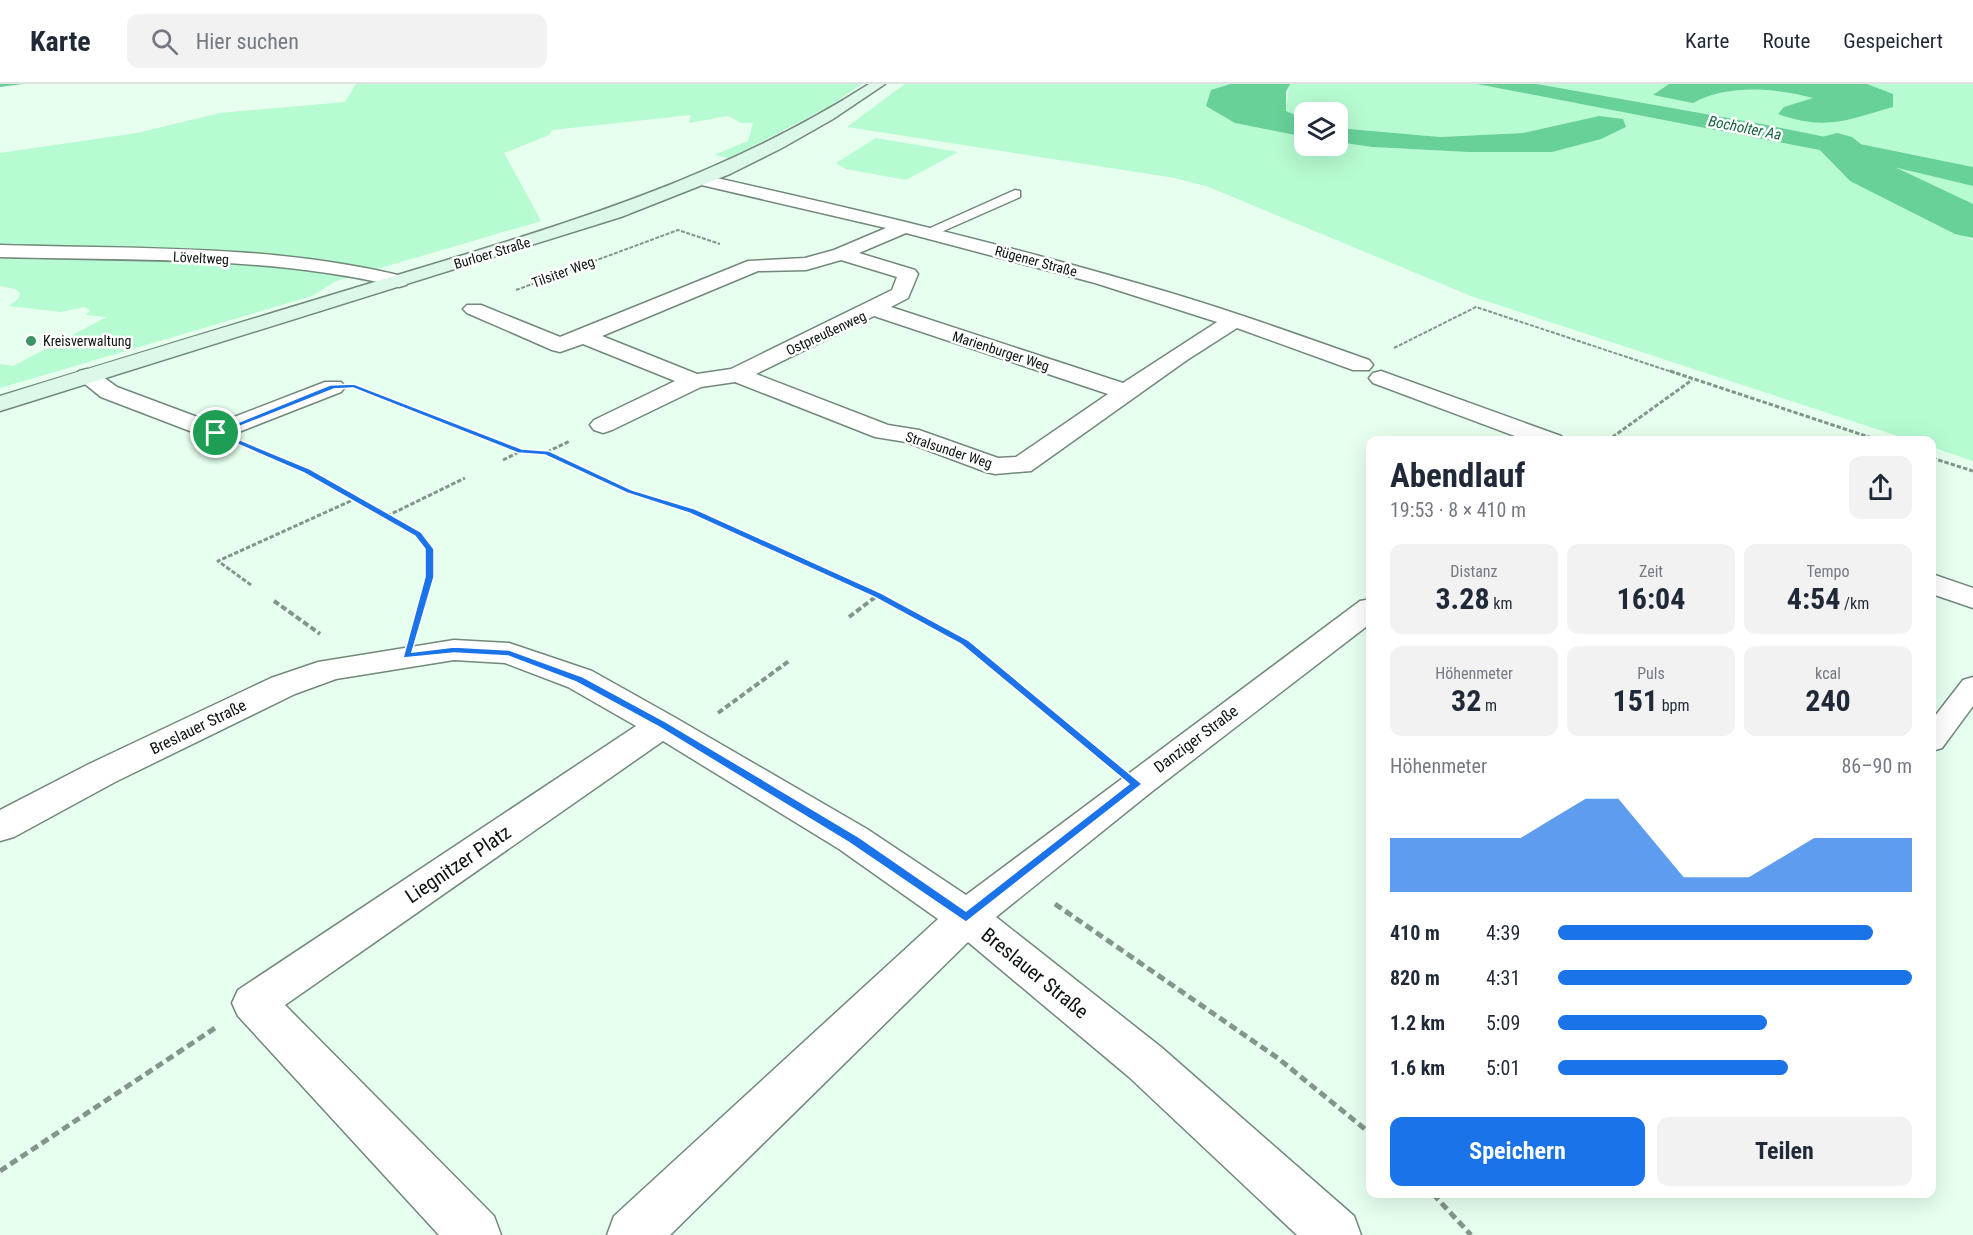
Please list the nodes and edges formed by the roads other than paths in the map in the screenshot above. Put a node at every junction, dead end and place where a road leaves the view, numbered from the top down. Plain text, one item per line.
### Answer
1 (878, 84) edge
2 (703, 180) junction
3 (1015, 194) dead end
4 (904, 227) junction
5 (927, 233) junction
6 (0, 250) edge
7 (841, 254) junction
8 (399, 281) junction
9 (474, 309) road end
10 (875, 309) junction
11 (1235, 320) junction
12 (583, 336) junction
13 (737, 375) junction
14 (87, 376) junction
15 (695, 381) junction
16 (333, 387) road end
17 (1127, 392) junction
18 (0, 404) edge
19 (603, 425) dead end
20 (1539, 436) edge
21 (1936, 584) edge
22 (1973, 598) edge
23 (1366, 612) edge
24 (1973, 686) edge
25 (673, 731) junction
26 (1936, 736) edge
27 (0, 826) edge
28 (966, 917) junction
29 (475, 1235) edge
30 (633, 1235) edge
31 (1335, 1235) edge

1 - 2 main road, Burloer Straße
2 - 4 street, Rügener Straße
2 - 8 main road, Burloer Straße
3 - 5 lane
4 - 5 street, Rügener Straße
4 - 7 street
5 - 11 street, Rügener Straße
6 - 8 street, Löveltweg
7 - 10 street, Ostpreußenweg
7 - 12 street
8 - 14 main road, Burloer Straße
9 - 12 street
10 - 13 street, Ostpreußenweg
10 - 17 street, Marienburger Weg
11 - 17 street, Stralsunder Weg
11 - 20 street, Rügener Straße
12 - 15 street
13 - 15 street, Ostpreußenweg
13 - 17 street, Stralsunder Weg
14 - 16 street
14 - 18 main road, Burloer Straße
15 - 19 street, Ostpreußenweg
21 - 22 street
23 - 28 street, Danziger Straße
24 - 26 lane
25 - 27 street, Breslauer Straße
25 - 28 street, Breslauer Straße
25 - 29 street, Liegnitzer Platz
28 - 30 street
28 - 31 street, Breslauer Straße

